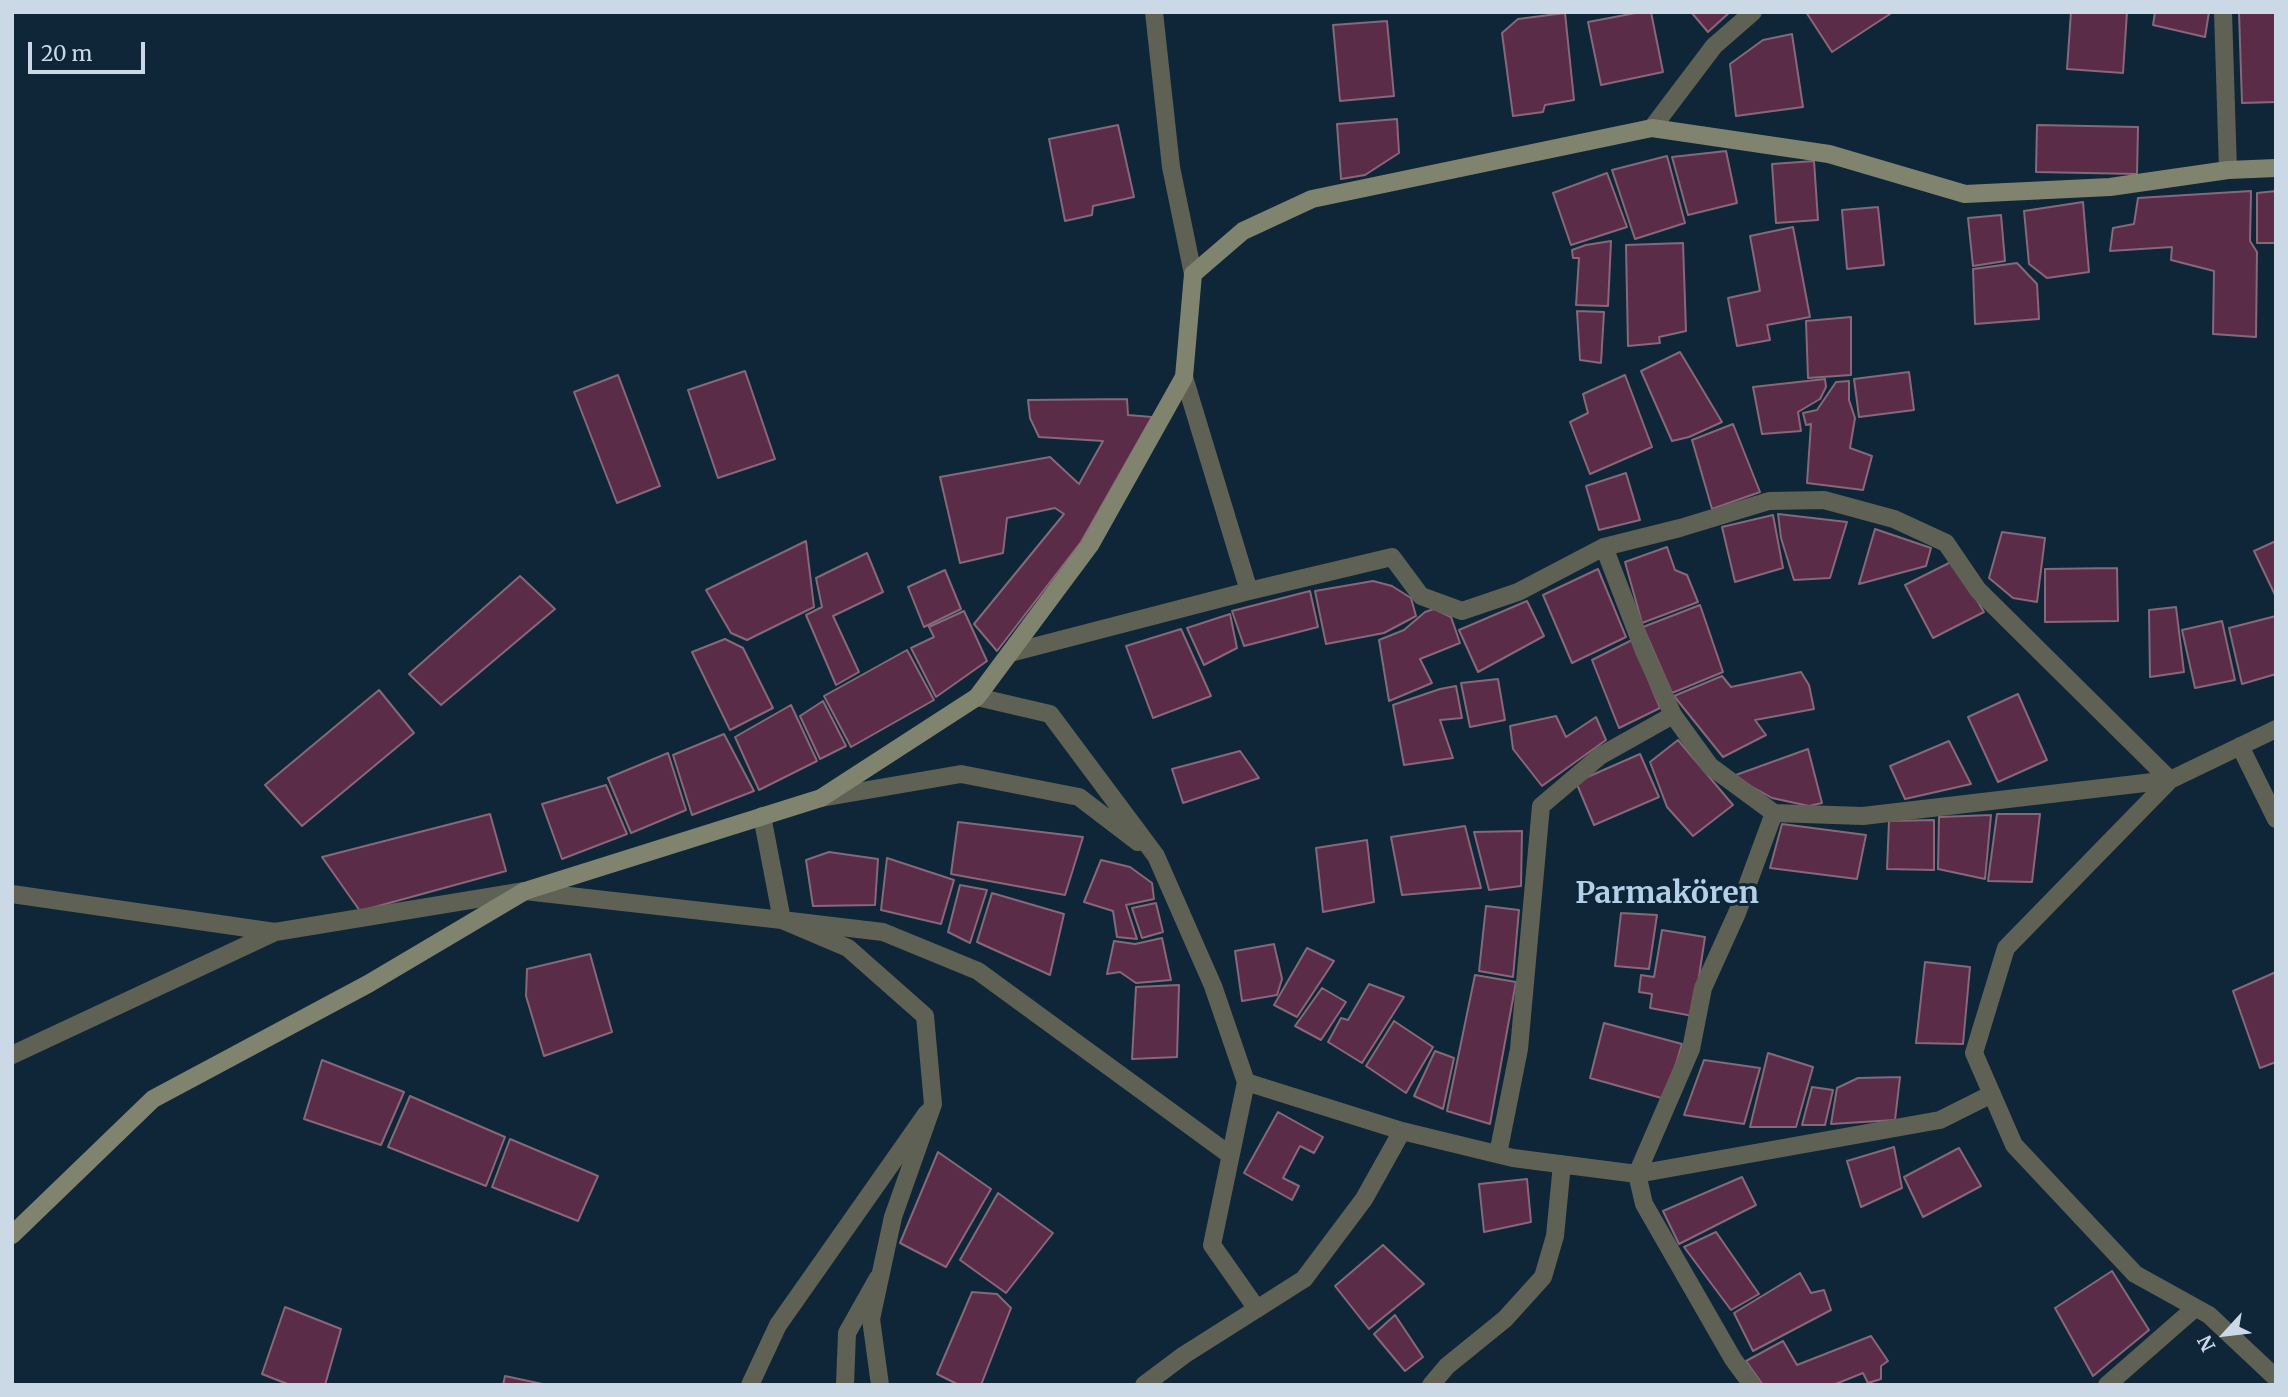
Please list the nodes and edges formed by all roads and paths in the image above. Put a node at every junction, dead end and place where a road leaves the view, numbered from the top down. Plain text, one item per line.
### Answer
1 (1154, 12) edge
2 (1754, 12) edge
3 (2223, 12) edge
4 (1652, 128) junction
5 (2276, 168) edge
6 (2228, 170) junction
7 (1193, 274) junction
8 (1184, 377) junction
9 (1604, 547) junction
10 (1249, 591) junction
11 (1010, 653) junction
12 (977, 697) junction
13 (1673, 715) junction
14 (2276, 729) edge
15 (2240, 746) junction
16 (2170, 780) junction
17 (821, 798) junction
18 (1774, 813) junction
19 (762, 816) junction
20 (2276, 819) edge
21 (1156, 856) junction
22 (525, 891) junction
23 (12, 894) edge
24 (782, 920) junction
25 (275, 932) junction
26 (12, 1055) edge
27 (1245, 1082) junction
28 (1992, 1094) junction
29 (933, 1104) junction
30 (1402, 1131) junction
31 (1497, 1154) junction
32 (1230, 1155) junction
33 (1562, 1164) junction
34 (1637, 1174) junction
35 (12, 1235) edge
36 (881, 1273) junction
37 (1257, 1308) junction
38 (2195, 1308) junction
39 (2276, 1378) edge
40 (750, 1385) edge
41 (845, 1385) edge
42 (880, 1385) edge
43 (1144, 1385) edge
44 (1431, 1385) edge
45 (1752, 1385) edge
46 (2107, 1385) edge

1 - 7 street
2 - 4 street
3 - 6 street
4 - 6 street
4 - 7 street
5 - 6 street
7 - 8 street
8 - 10 street
8 - 11 street
9 - 10 street
9 - 13 street
9 - 16 street
10 - 11 street
11 - 12 street
12 - 17 street
12 - 21 street
13 - 18 street
13 - 31 street
14 - 15 street
15 - 16 street
15 - 20 street
16 - 18 street
16 - 28 street
17 - 19 street
17 - 21 street
18 - 34 street
19 - 22 street
19 - 24 street
21 - 27 street
22 - 24 street
22 - 25 street
22 - 35 street
23 - 25 street
24 - 29 street
24 - 32 street
25 - 26 street
27 - 30 street
27 - 32 street
28 - 34 street
28 - 38 street
29 - 36 street
29 - 40 street
30 - 31 street
30 - 37 street
31 - 33 street
32 - 37 street
33 - 34 street
33 - 44 street
34 - 45 street
36 - 41 street
36 - 42 street
37 - 43 street
38 - 39 street
38 - 46 street

